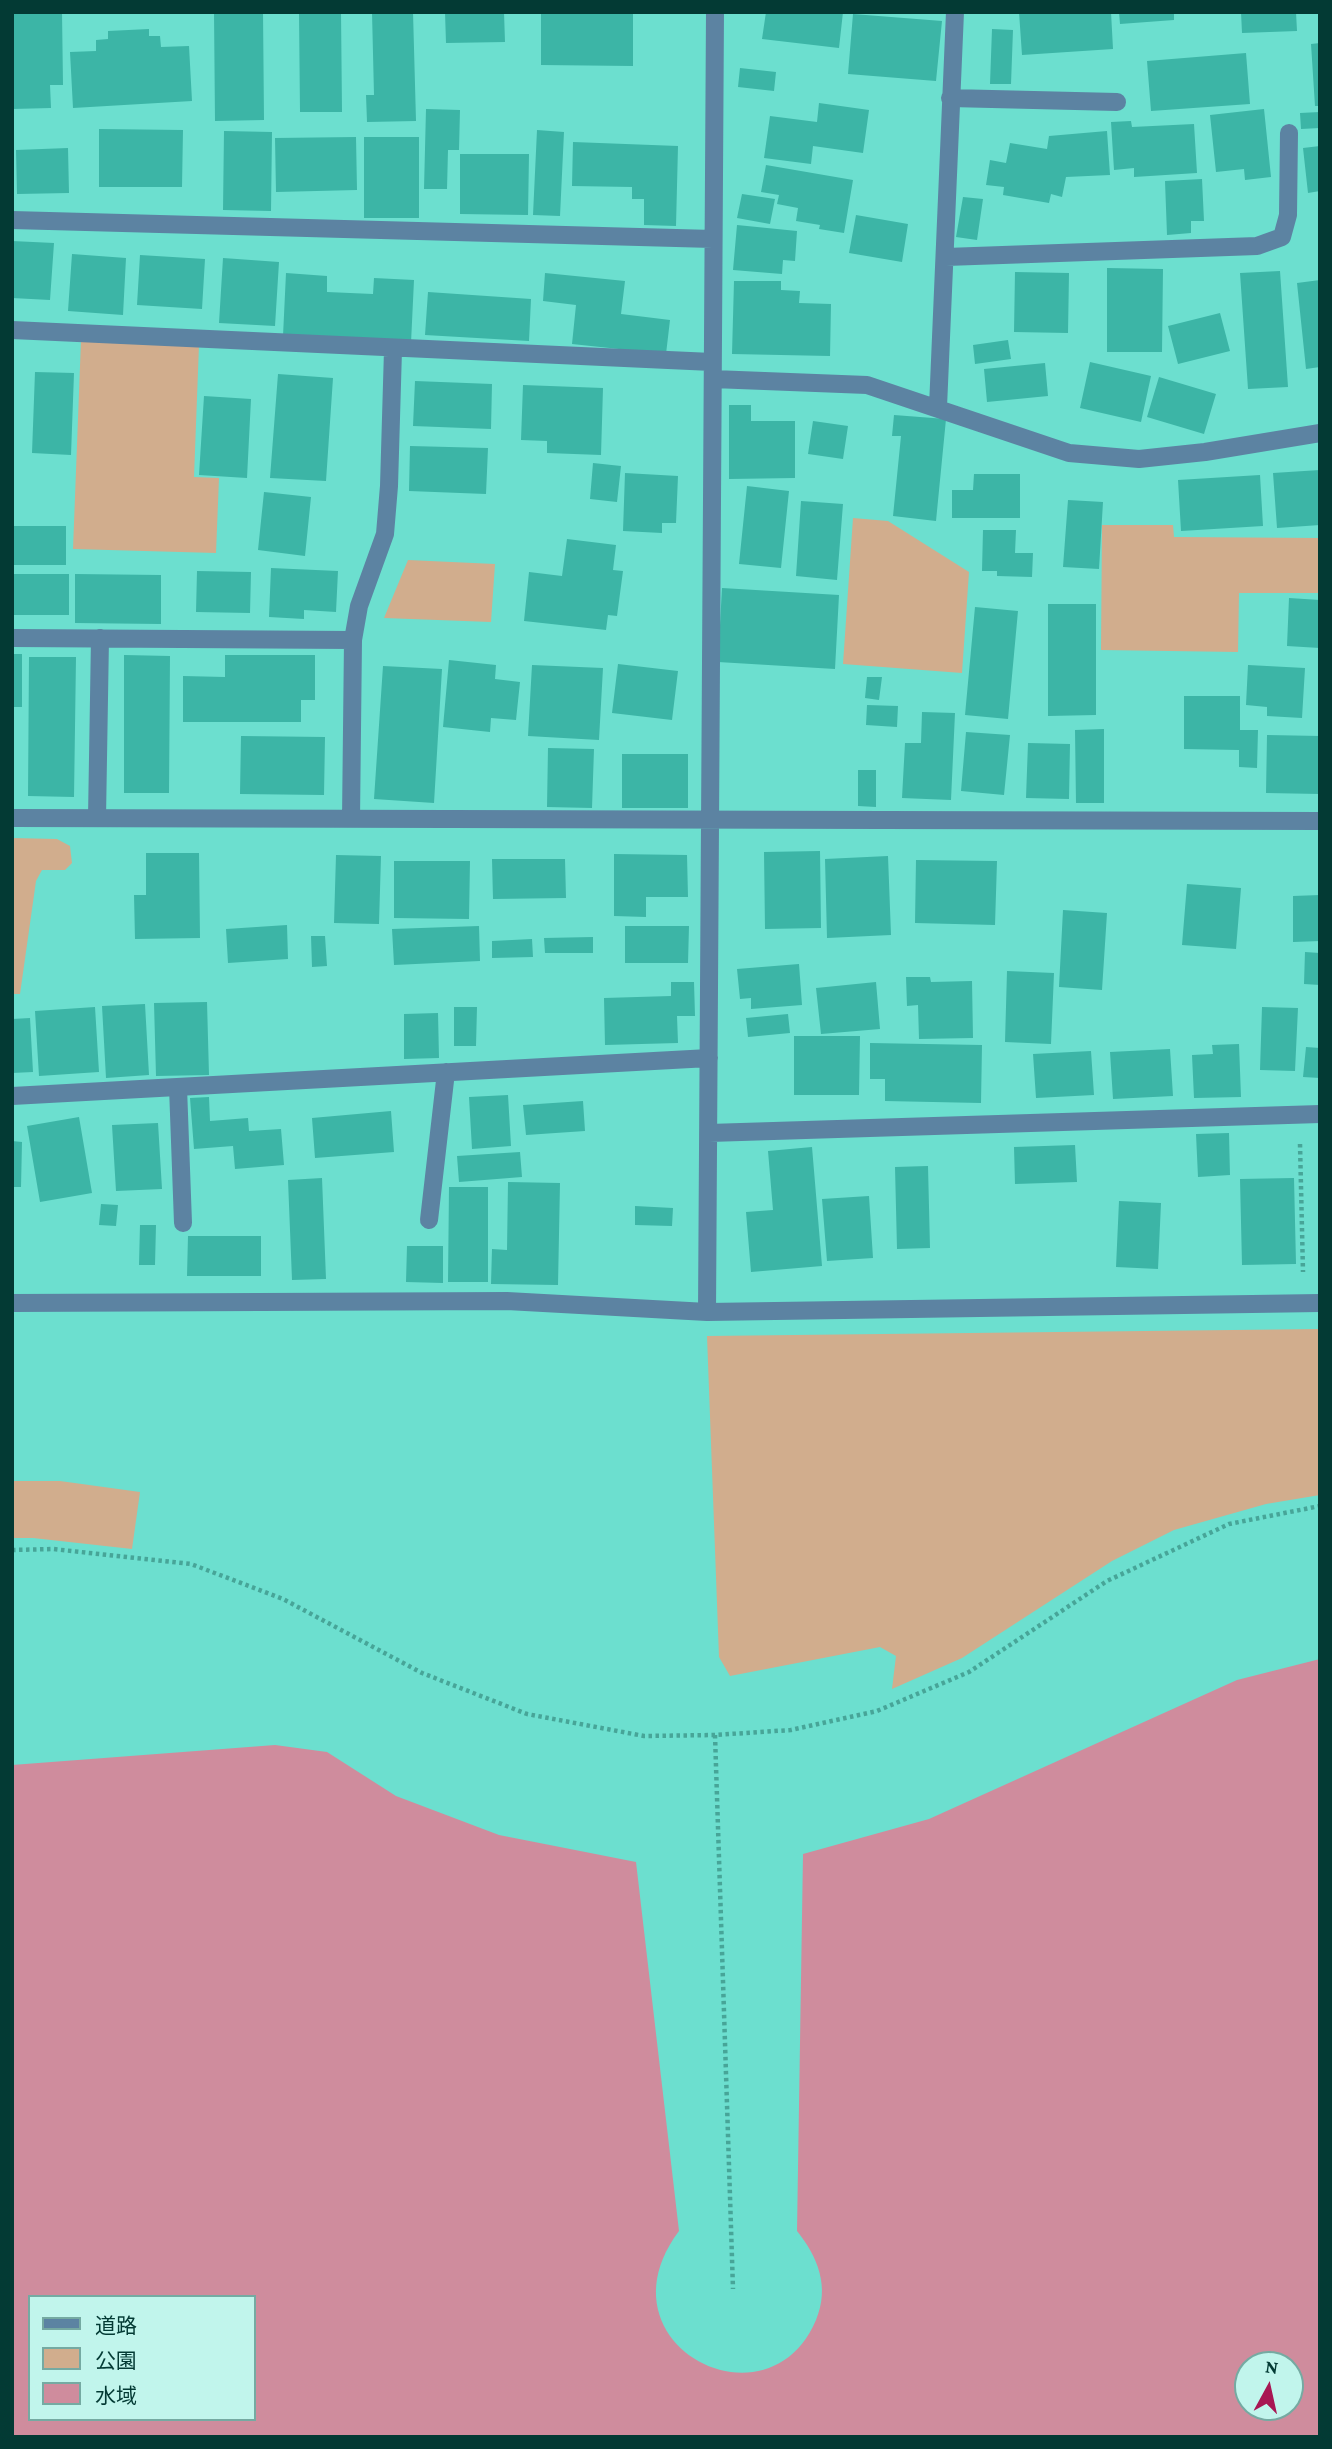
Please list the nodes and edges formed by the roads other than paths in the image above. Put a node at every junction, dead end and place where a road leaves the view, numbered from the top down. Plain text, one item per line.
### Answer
1 (715, 12) edge
2 (955, 12) edge
3 (950, 98) junction
4 (1117, 102) dead end
5 (1289, 133) dead end
6 (12, 220) edge
7 (713, 239) junction
8 (946, 257) junction
9 (12, 330) edge
10 (393, 350) junction
11 (713, 371) junction
12 (938, 407) junction
13 (1320, 433) edge
14 (12, 638) edge
15 (100, 638) junction
16 (353, 640) junction
17 (12, 818) edge
18 (97, 818) junction
19 (351, 819) junction
20 (710, 820) junction
21 (1320, 821) edge
22 (709, 1058) junction
23 (446, 1072) junction
24 (178, 1087) junction
25 (12, 1096) edge
26 (1320, 1114) edge
27 (709, 1133) junction
28 (429, 1220) dead end
29 (183, 1223) dead end
30 (12, 1303) edge
31 (1320, 1303) edge
32 (708, 1312) junction

1 - 7 street
2 - 3 street
3 - 4 street
3 - 8 street
5 - 8 street
6 - 7 street
7 - 11 street
8 - 12 street
9 - 10 street
10 - 11 street
10 - 16 street
11 - 12 street
11 - 20 street
12 - 13 street
14 - 15 street
15 - 16 street
15 - 18 street
16 - 19 street
17 - 18 street
18 - 19 street
19 - 20 street
20 - 21 street
20 - 22 street
22 - 23 street
22 - 27 street
23 - 24 street
23 - 28 street
24 - 25 street
24 - 29 street
26 - 27 street
27 - 32 street
30 - 32 street
31 - 32 street

